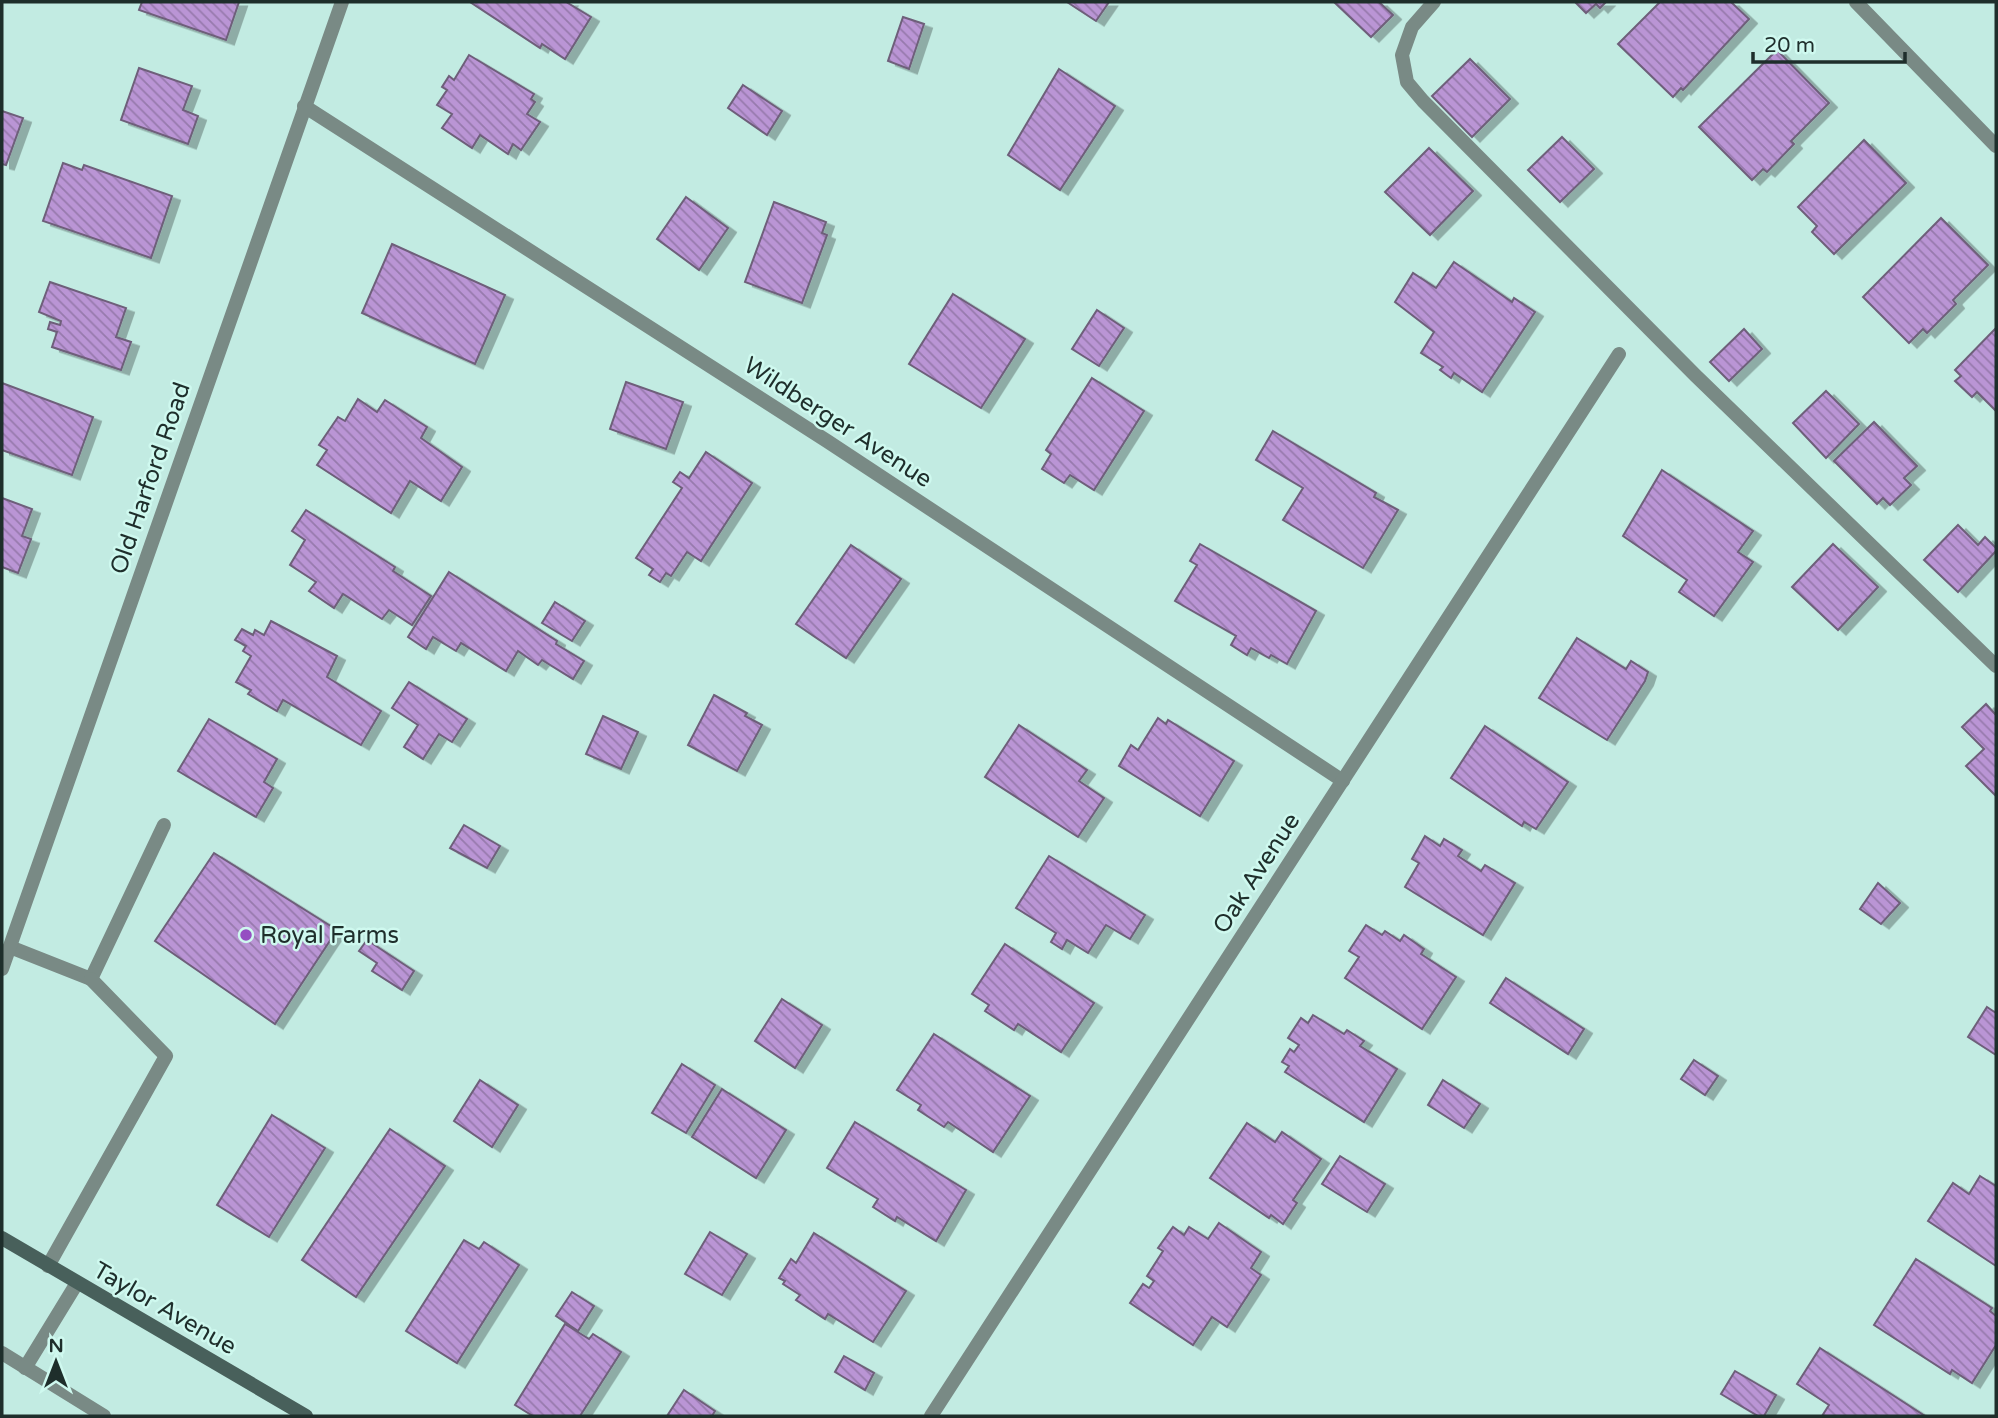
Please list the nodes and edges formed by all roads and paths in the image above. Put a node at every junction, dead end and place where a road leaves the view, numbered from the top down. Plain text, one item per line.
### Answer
1 (342, 2) edge
2 (1434, 2) edge
3 (1856, 2) edge
4 (304, 106) junction
5 (1996, 146) edge
6 (1619, 354) dead end
7 (1996, 666) edge
8 (1343, 781) junction
9 (164, 824) dead end
10 (10, 947) junction
11 (2, 969) edge
12 (91, 979) junction
13 (2, 1238) edge
14 (48, 1266) junction
15 (77, 1283) junction
16 (2, 1353) edge
17 (25, 1368) junction
18 (104, 1416) edge
19 (306, 1416) edge
20 (931, 1416) edge

1 - 4 street, Old Harford Road
2 - 7 street
3 - 5 street
4 - 8 street, Wildberger Avenue
4 - 10 street, Old Harford Road
6 - 8 street, Oak Avenue
8 - 20 street, Oak Avenue
9 - 12 street
10 - 11 street, Old Harford Road
10 - 12 street
12 - 14 street
13 - 14 main road, Taylor Avenue
14 - 15 main road, Taylor Avenue
15 - 17 street
15 - 19 main road, Taylor Avenue
16 - 17 street
17 - 18 street

